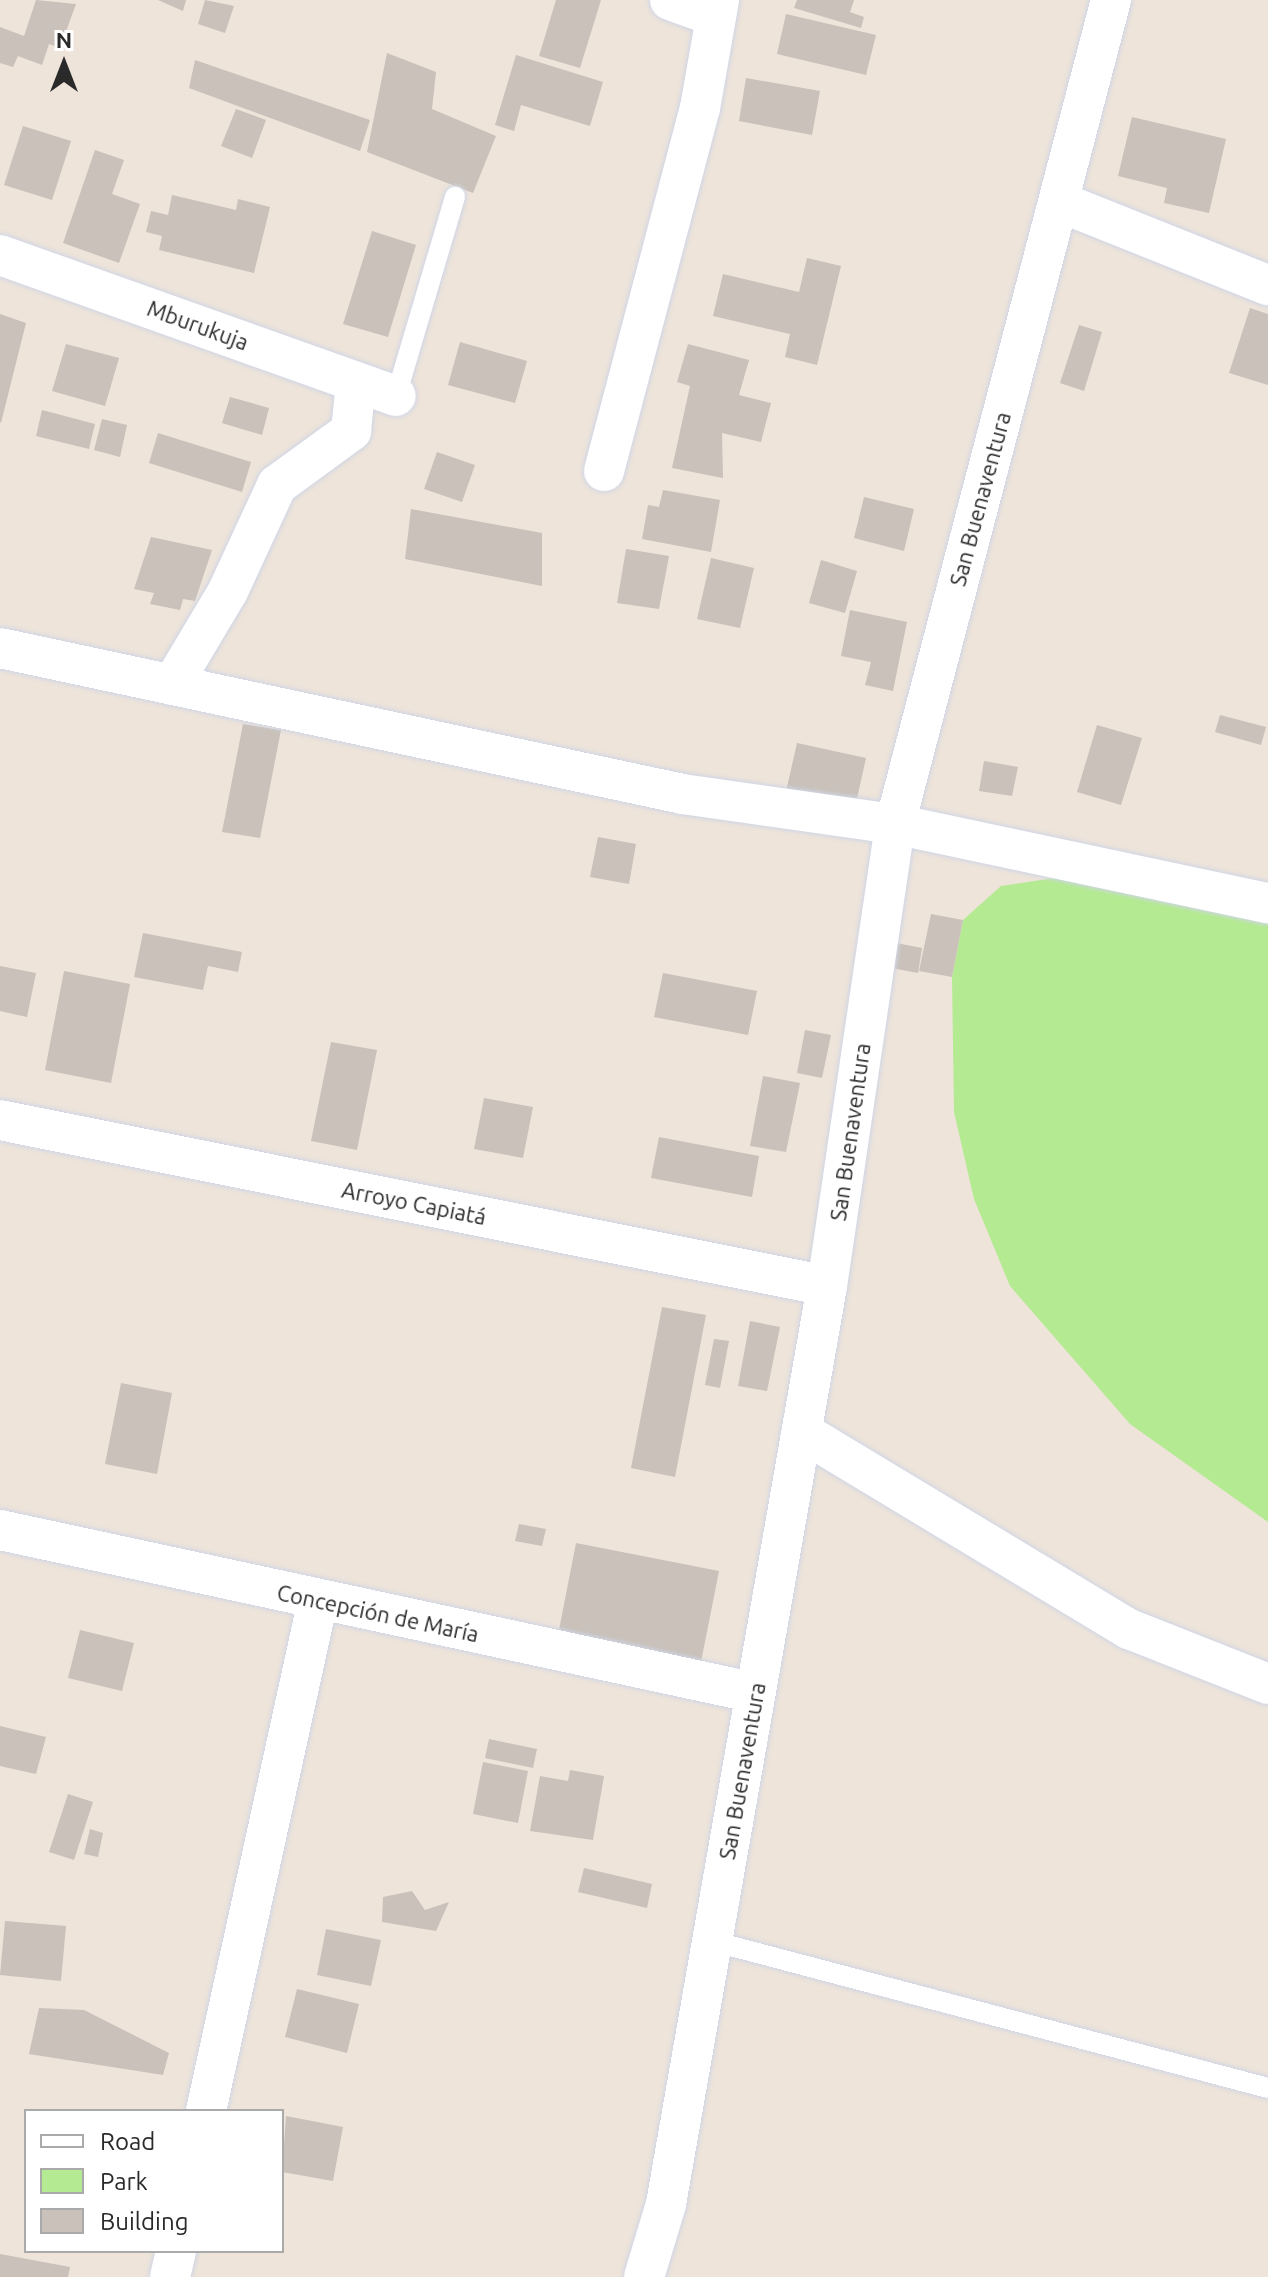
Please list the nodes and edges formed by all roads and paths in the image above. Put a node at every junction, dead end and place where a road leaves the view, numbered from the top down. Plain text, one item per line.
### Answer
1 (670, 0) edge
2 (1111, 0) edge
3 (716, 8) edge
4 (455, 197) dead end
5 (1060, 202) junction
6 (0, 255) edge
7 (1268, 285) edge
8 (356, 382) junction
9 (396, 396) joint
10 (604, 471) dead end
11 (0, 648) edge
12 (172, 685) junction
13 (895, 824) junction
14 (1268, 903) edge
15 (0, 1120) edge
16 (827, 1286) junction
17 (802, 1432) junction
18 (0, 1530) edge
19 (318, 1600) junction
20 (1268, 1684) edge
21 (756, 1693) junction
22 (712, 1941) junction
23 (1268, 2088) edge
24 (206, 2109) edge
25 (176, 2253) edge
26 (170, 2277) edge
27 (644, 2277) edge

1 - 3 street
2 - 5 street, San Buenaventura
3 - 10 street
4 - 9 lane
5 - 7 street
5 - 13 street, San Buenaventura
6 - 8 street, Mburukuja
8 - 9 street, Mburukuja
8 - 12 street
11 - 12 street
12 - 13 street
13 - 14 street
13 - 16 street, San Buenaventura
15 - 16 street, Arroyo Capiatá
16 - 17 street, San Buenaventura
17 - 20 street
17 - 21 street, San Buenaventura
18 - 19 street, Concepción de María
19 - 21 street, Concepción de María
19 - 24 street
21 - 22 street, San Buenaventura
22 - 23 lane
22 - 27 street, San Buenaventura
25 - 26 street

